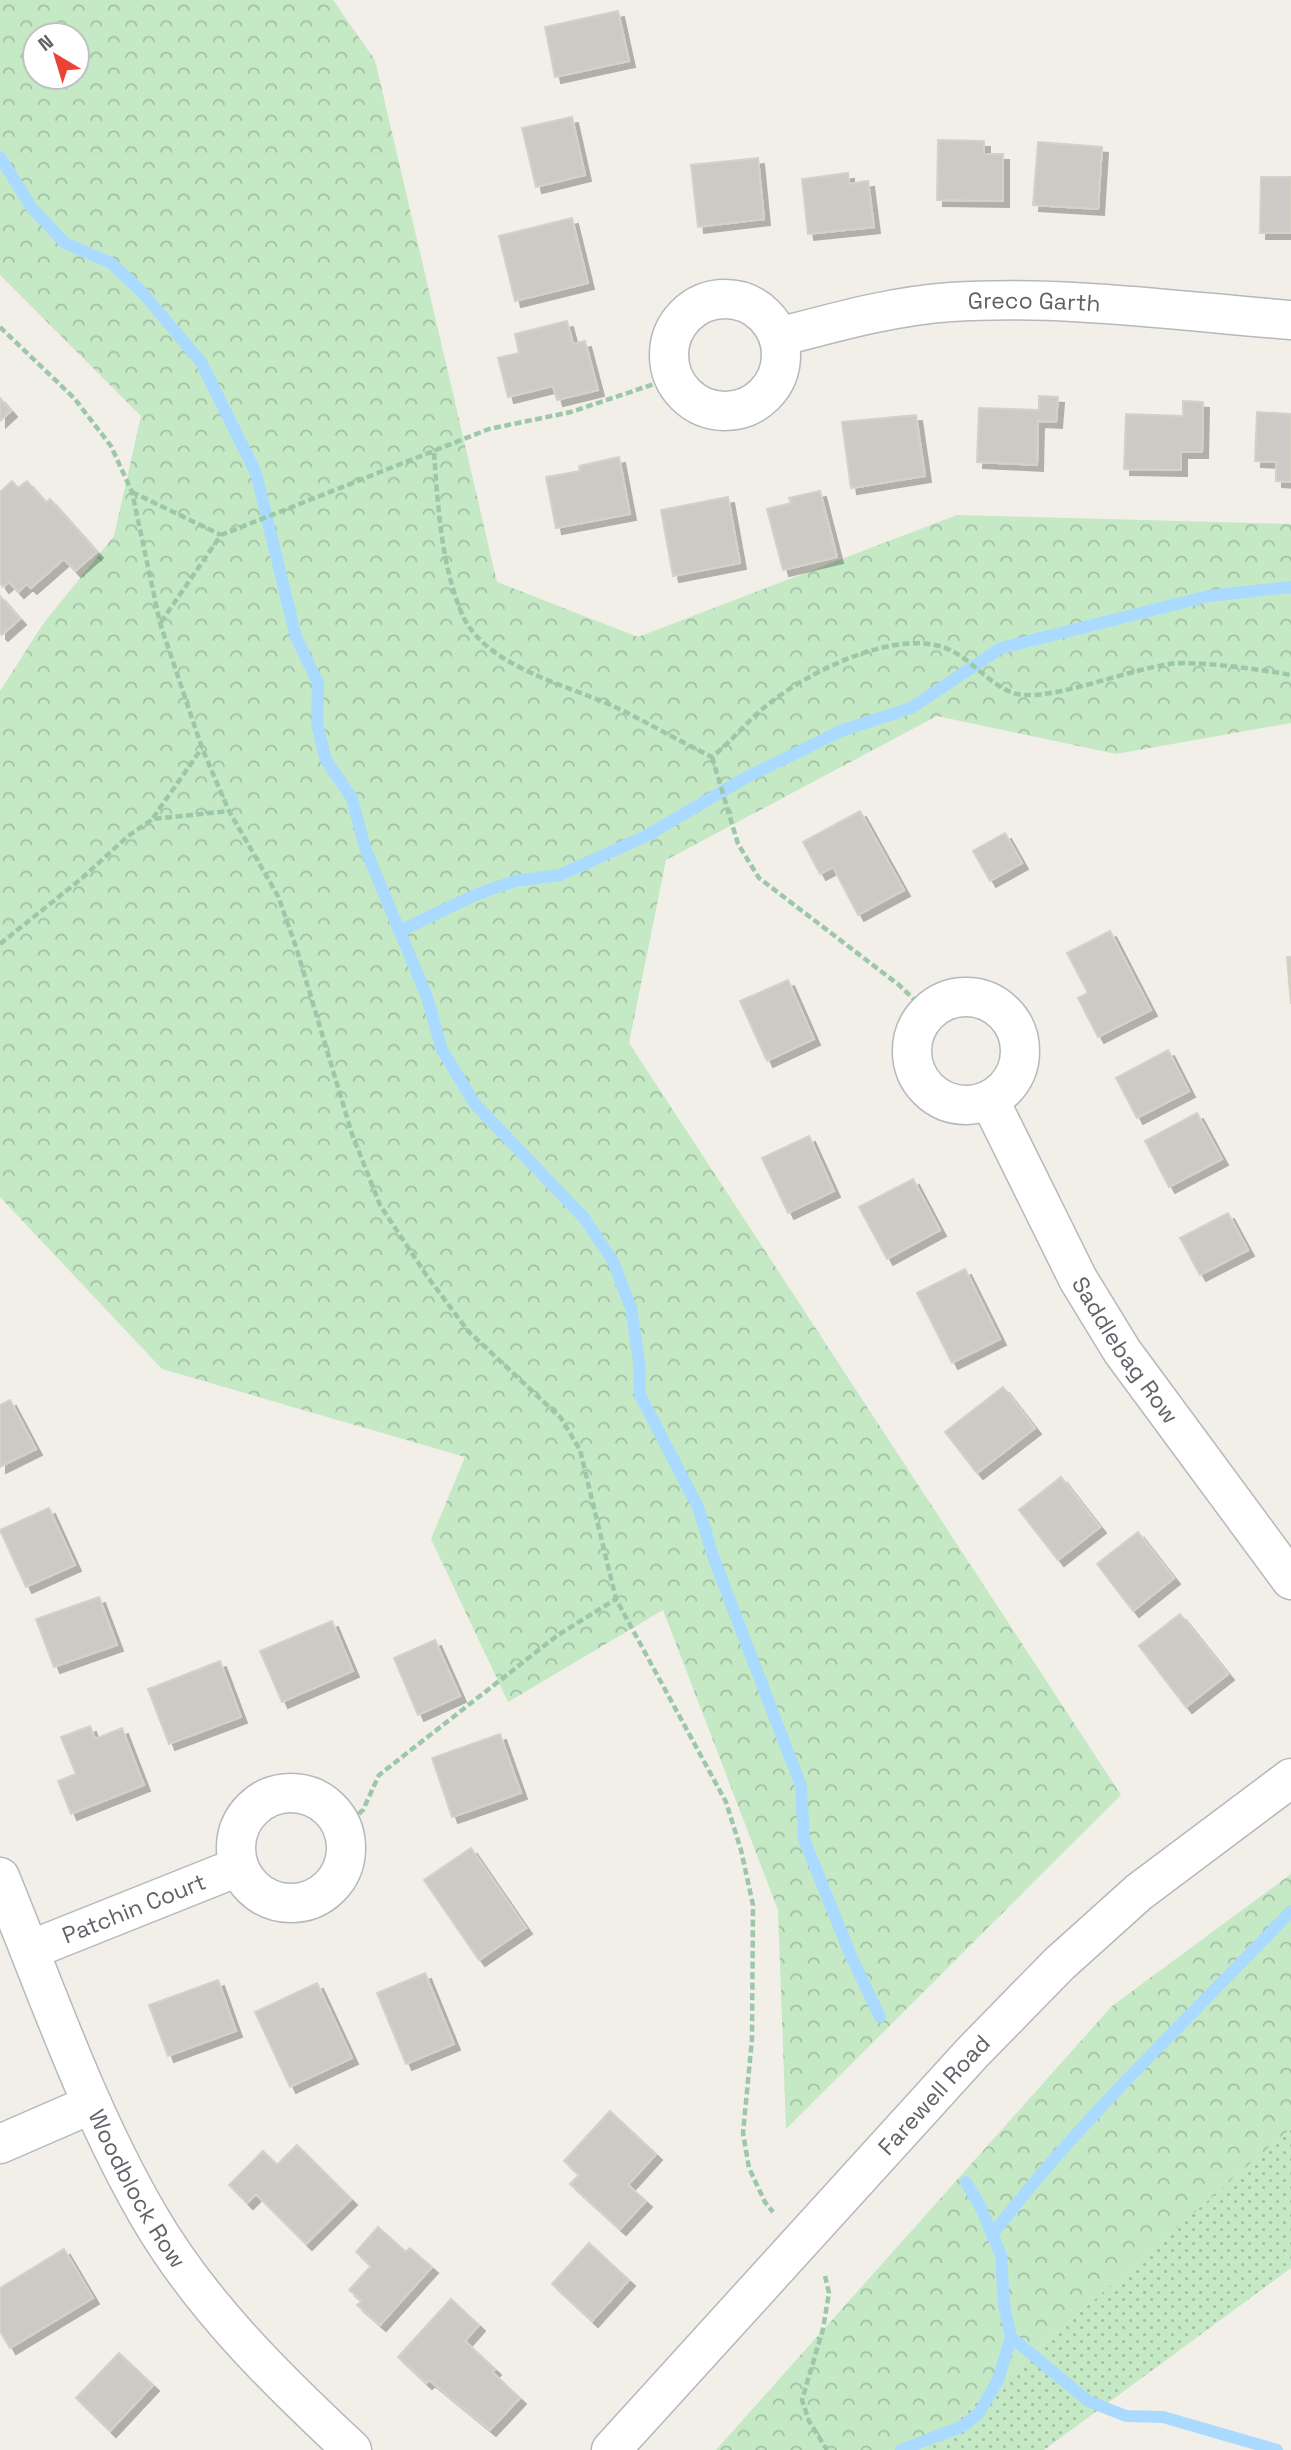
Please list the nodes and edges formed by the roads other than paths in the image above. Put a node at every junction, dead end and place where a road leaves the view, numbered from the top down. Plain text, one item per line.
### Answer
1 (1291, 320) edge
2 (779, 337) junction
3 (990, 1101) junction
4 (1291, 1580) edge
5 (1291, 1778) edge
6 (238, 1867) junction
7 (0, 1877) edge
8 (30, 1950) junction
9 (92, 2104) junction
10 (0, 2144) edge
11 (352, 2450) edge
12 (611, 2450) edge

1 - 2 street, Greco Garth
2 - 2 street
3 - 3 street
3 - 4 street, Saddlebag Row
5 - 12 street, Farewell Road
6 - 6 street
6 - 8 street, Patchin Court
7 - 8 street, Woodblock Row
8 - 9 street, Woodblock Row
9 - 10 street
9 - 11 street, Woodblock Row

